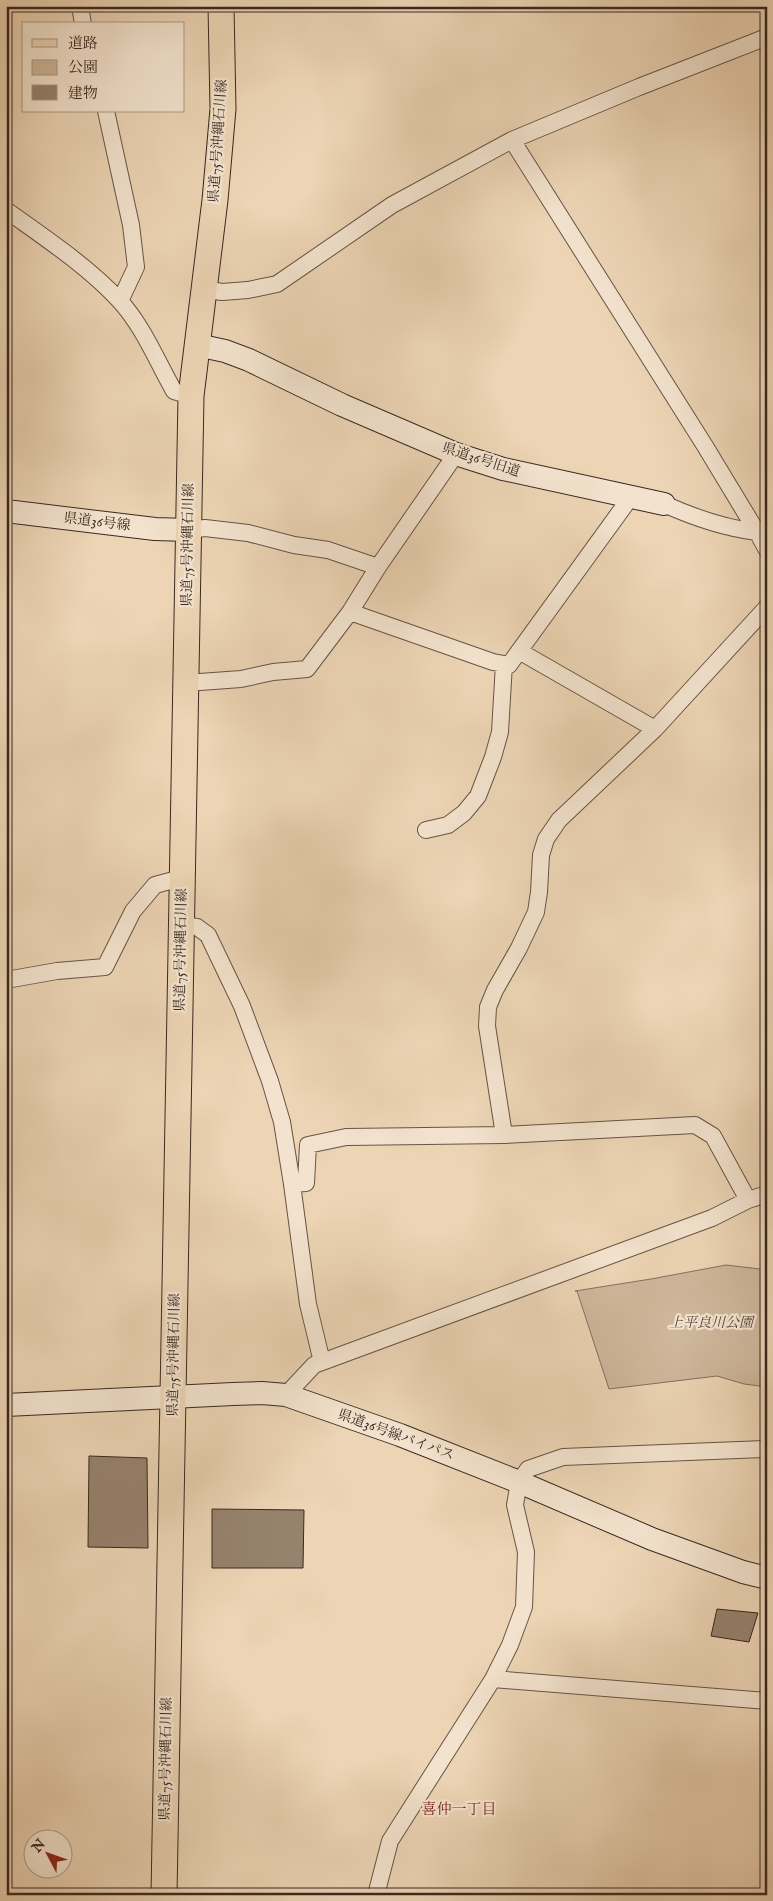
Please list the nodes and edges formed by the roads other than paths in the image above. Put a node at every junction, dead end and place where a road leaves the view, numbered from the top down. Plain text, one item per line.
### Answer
1 (80, 6) edge
2 (221, 6) edge
3 (83, 22) edge
4 (767, 37) edge
5 (106, 112) edge
6 (512, 140) junction
7 (6, 210) edge
8 (203, 289) junction
9 (120, 301) junction
10 (197, 345) junction
11 (191, 396) junction
12 (456, 454) junction
13 (627, 495) junction
14 (664, 504) joint
15 (6, 511) edge
16 (189, 530) junction
17 (762, 533) edge
18 (767, 550) edge
19 (378, 567) junction
20 (767, 607) edge
21 (350, 612) junction
22 (519, 651) junction
23 (504, 664) junction
24 (186, 683) junction
25 (655, 729) junction
26 (426, 830) dead end
27 (181, 878) junction
28 (182, 925) junction
29 (6, 980) edge
30 (504, 1135) junction
31 (292, 1184) junction
32 (767, 1194) edge
33 (748, 1200) junction
34 (322, 1362) junction
35 (286, 1395) junction
36 (173, 1396) junction
37 (6, 1405) edge
38 (767, 1449) edge
39 (519, 1482) junction
40 (767, 1578) edge
41 (493, 1679) junction
42 (767, 1701) edge
43 (164, 1895) edge
44 (376, 1895) edge

1 - 3 street
2 - 8 main road, 県道75号沖縄石川線
4 - 6 street
5 - 9 street
6 - 8 street
6 - 17 street
7 - 9 street
8 - 10 main road, 県道75号沖縄石川線
9 - 11 street
10 - 11 main road, 県道75号沖縄石川線
10 - 12 main road, 県道36号旧道
11 - 16 main road, 県道75号沖縄石川線
12 - 13 main road, 県道36号旧道
12 - 19 street
13 - 14 main road, 県道36号旧道
13 - 22 street
14 - 17 street, 県道36号旧道
15 - 16 main road, 県道36号線
16 - 19 street
16 - 24 main road, 県道75号沖縄石川線
17 - 18 street
19 - 21 street
20 - 25 street
21 - 23 street
21 - 24 street
22 - 23 street
22 - 25 street
23 - 26 street
24 - 27 main road, 県道75号沖縄石川線
25 - 30 street
27 - 28 main road, 県道75号沖縄石川線
27 - 29 street
28 - 31 street
28 - 36 main road, 県道75号沖縄石川線
30 - 31 street
30 - 33 street
31 - 34 street
32 - 33 street
33 - 34 street
34 - 35 street
35 - 36 main road, 県道36号線バイパス
35 - 39 main road, 県道36号線バイパス
36 - 37 main road, 県道36号線バイパス
36 - 43 main road, 県道75号沖縄石川線
38 - 39 street
39 - 40 main road, 県道36号線バイパス
39 - 41 street
41 - 42 street
41 - 44 street

